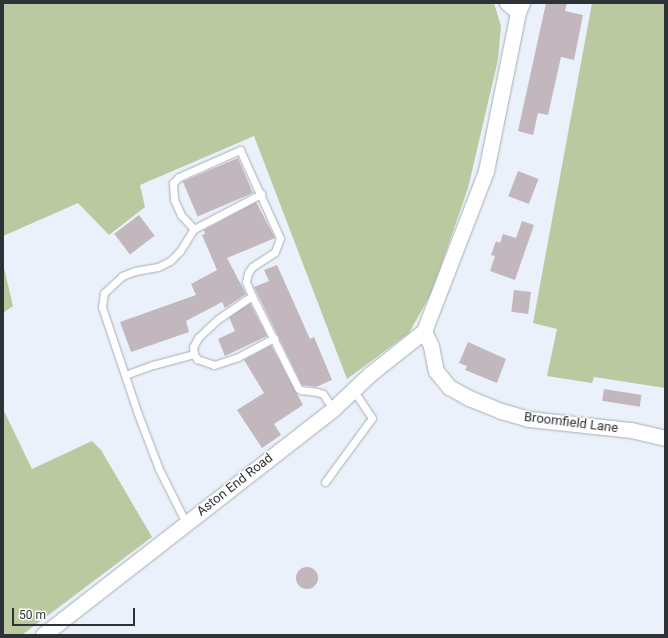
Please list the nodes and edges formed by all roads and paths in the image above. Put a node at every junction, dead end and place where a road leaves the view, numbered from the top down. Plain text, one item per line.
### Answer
1 (515, 6) edge
2 (261, 194) junction
3 (194, 229) junction
4 (252, 296) junction
5 (424, 331) junction
6 (274, 338) junction
7 (194, 354) junction
8 (125, 375) junction
9 (353, 390) junction
10 (334, 409) junction
11 (665, 438) edge
12 (325, 482) dead end
13 (186, 523) junction
14 (43, 635) edge

1 - 5 street
2 - 3 lane
2 - 3 lane
2 - 4 lane
3 - 8 lane
4 - 6 lane
4 - 7 lane
5 - 9 street, Aston End Road
5 - 11 street, Broomfield Lane
6 - 7 lane
6 - 10 lane
7 - 8 lane
8 - 13 lane
9 - 10 street, Aston End Road
9 - 12 lane
10 - 13 street, Aston End Road
13 - 14 street, Aston End Road

